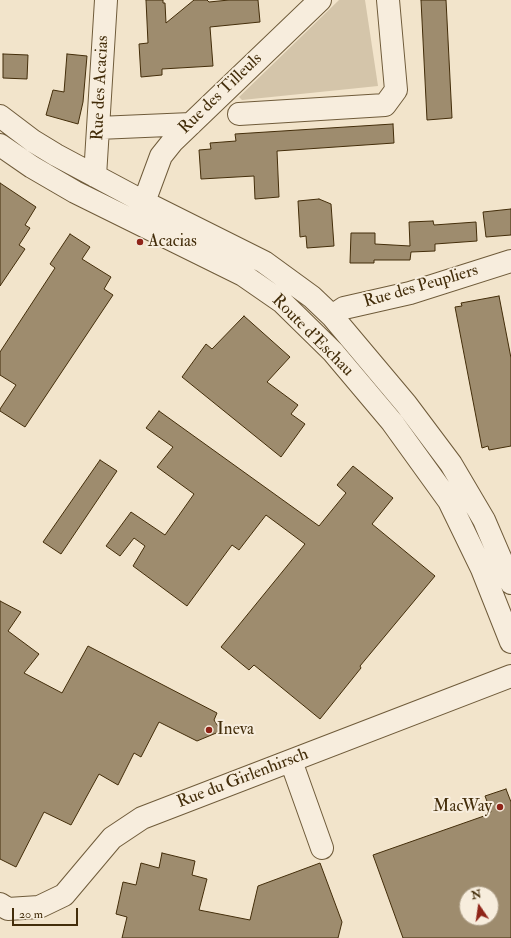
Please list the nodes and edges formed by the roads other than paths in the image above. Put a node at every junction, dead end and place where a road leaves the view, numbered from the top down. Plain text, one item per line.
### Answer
1 (106, 0) edge
2 (320, 0) edge
3 (388, 0) edge
4 (239, 114) dead end
5 (0, 116) edge
6 (191, 124) junction
7 (98, 128) junction
8 (0, 145) edge
9 (95, 176) junction
10 (144, 202) junction
11 (511, 261) edge
12 (332, 316) junction
13 (511, 583) edge
14 (511, 642) edge
15 (511, 676) edge
16 (291, 761) junction
17 (322, 848) dead end
18 (0, 904) edge

1 - 7 street, Rue des Acacias
2 - 6 street, Rue des Tilleuls
3 - 4 street
5 - 9 street, Route d'Eschau
6 - 7 street
6 - 10 street, Rue des Tilleuls
7 - 9 street, Rue des Acacias
8 - 14 street, Route d'Eschau
9 - 10 street, Route d'Eschau
10 - 12 street, Route d'Eschau
11 - 12 street, Rue des Peupliers
12 - 13 street, Route d'Eschau
15 - 16 street, Rue du Girlenhirsch
16 - 17 street
16 - 18 street, Rue du Girlenhirsch

